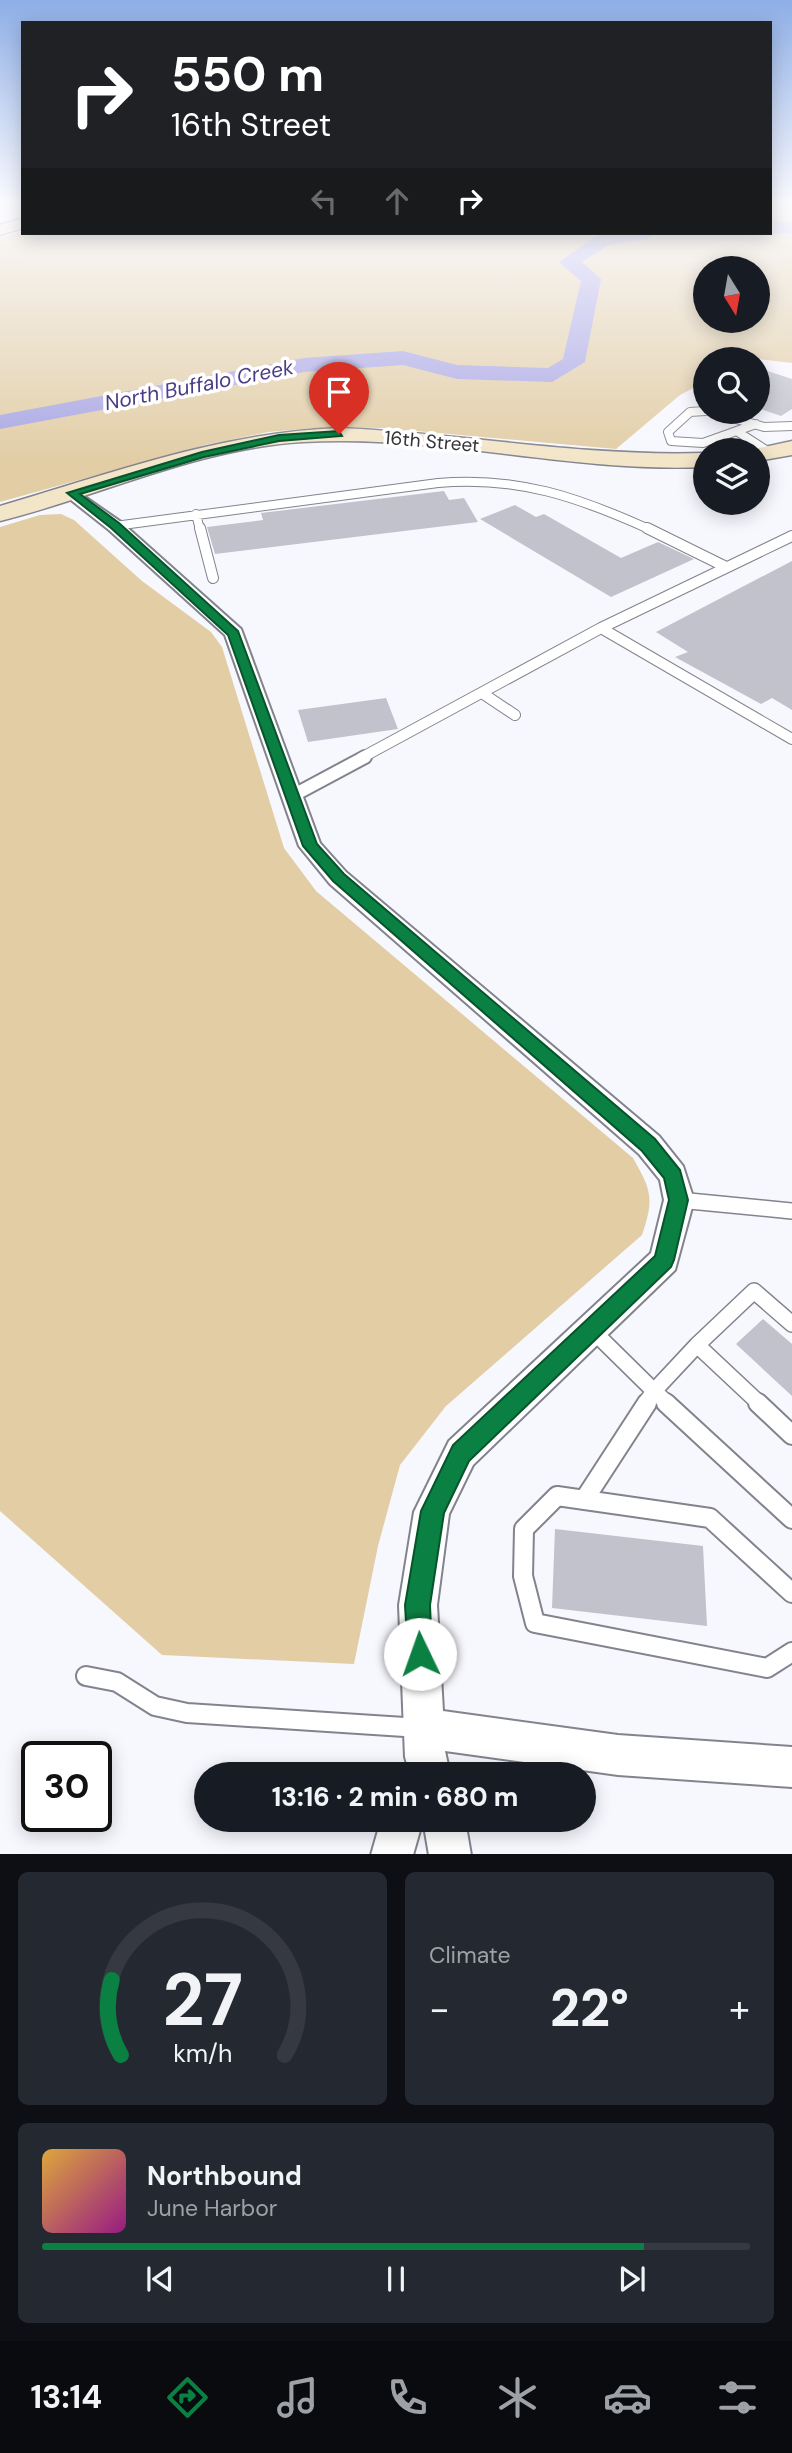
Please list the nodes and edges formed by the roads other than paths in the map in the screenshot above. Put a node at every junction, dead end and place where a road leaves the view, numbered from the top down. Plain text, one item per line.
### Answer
1 (693, 412) edge
2 (756, 424) joint
3 (792, 426) edge
4 (738, 432) junction
5 (745, 438) edge
6 (792, 447) edge
7 (770, 452) edge
8 (693, 460) edge
9 (72, 493) junction
10 (0, 514) edge
11 (196, 514) junction
12 (115, 526) junction
13 (792, 536) edge
14 (724, 566) junction
15 (212, 578) dead end
16 (601, 628) junction
17 (482, 693) junction
18 (515, 715) dead end
19 (792, 739) edge
20 (294, 795) junction
21 (679, 1200) junction
22 (792, 1211) edge
23 (792, 1324) edge
24 (591, 1329) junction
25 (697, 1345) junction
26 (654, 1391) junction
27 (792, 1434) edge
28 (583, 1500) junction
29 (792, 1520) edge
30 (792, 1593) edge
31 (792, 1652) edge
32 (86, 1676) dead end
33 (425, 1758) edge
34 (792, 1767) edge
35 (398, 1832) edge
36 (446, 1832) edge
37 (392, 1854) edge
38 (450, 1854) edge

1 - 4 lane
2 - 3 lane
2 - 4 lane
4 - 5 lane
6 - 7 street
8 - 9 street, 16th Street
9 - 10 street, 16th Street
9 - 12 street
11 - 12 lane
11 - 14 lane
11 - 15 lane
12 - 20 street
13 - 14 lane
14 - 16 lane
16 - 17 lane
16 - 19 lane
17 - 18 lane
17 - 20 lane
20 - 21 street
21 - 22 lane
21 - 24 street
23 - 25 lane
24 - 26 lane
24 - 33 street
25 - 26 lane
25 - 27 lane
26 - 28 lane
26 - 29 lane
28 - 30 lane
28 - 31 lane
32 - 33 lane
33 - 34 street
35 - 37 street
36 - 38 street

